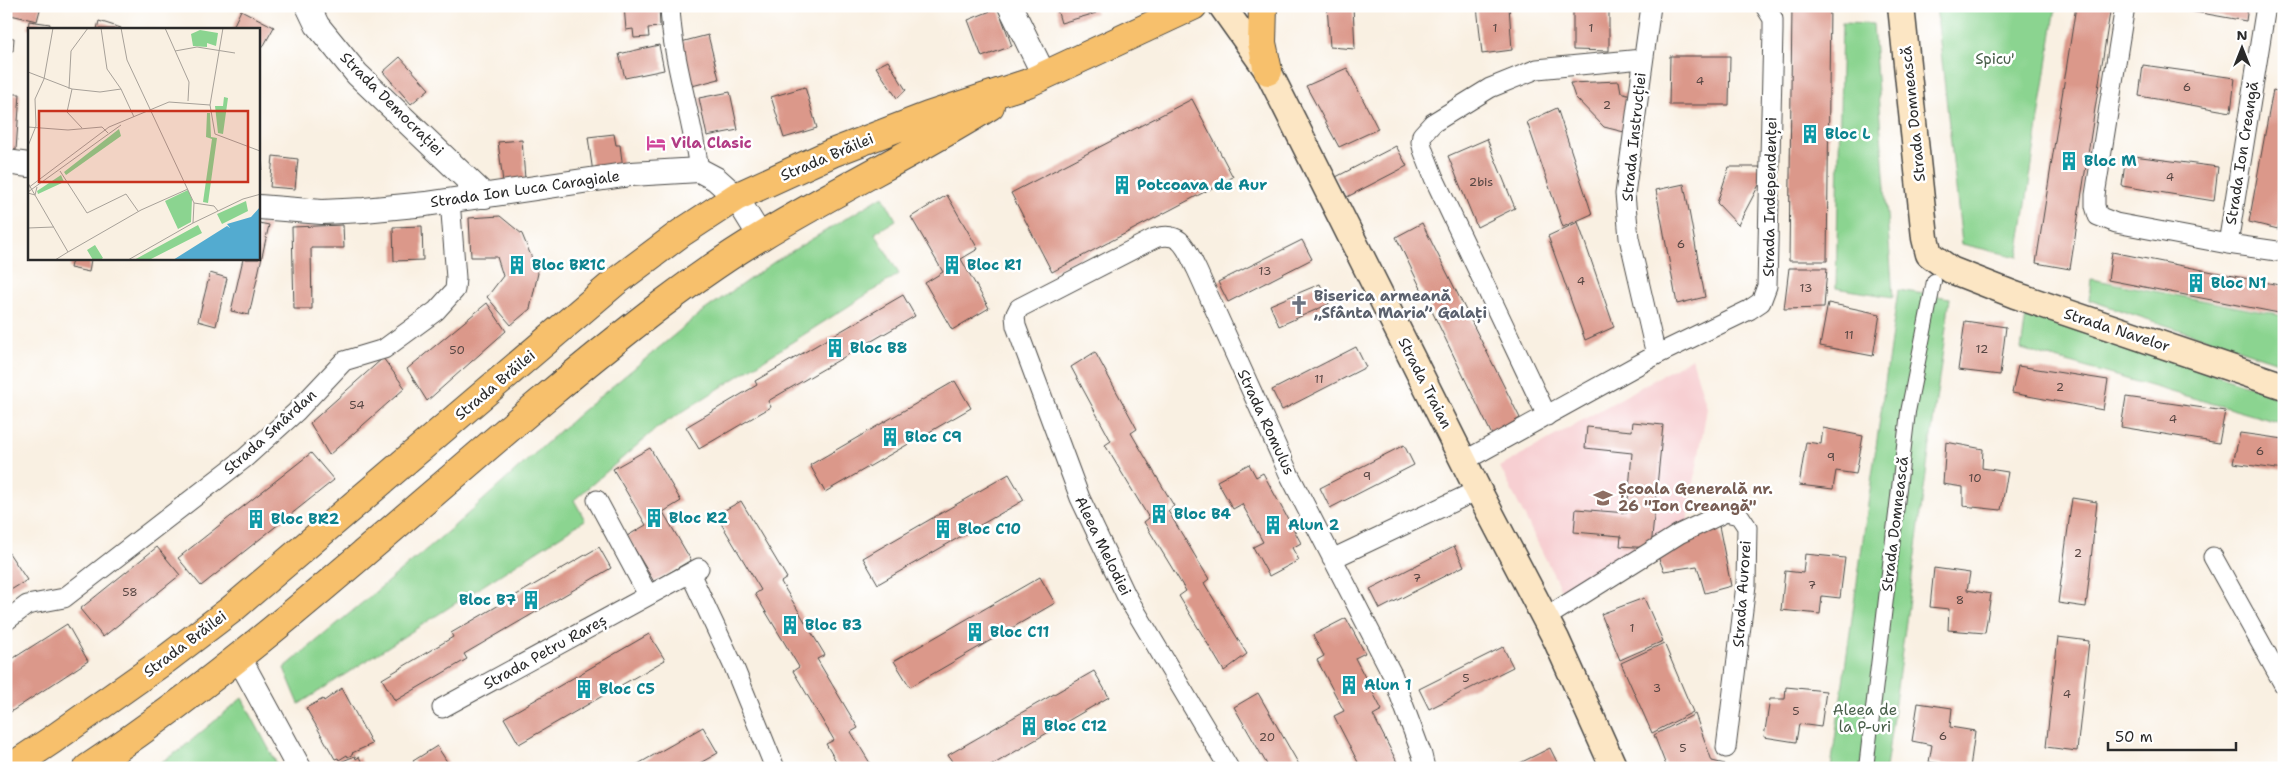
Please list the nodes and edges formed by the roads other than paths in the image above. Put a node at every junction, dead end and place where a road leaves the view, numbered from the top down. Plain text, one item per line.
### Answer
1 (308, 6) edge
2 (670, 6) edge
3 (1010, 6) edge
4 (1193, 6) edge
5 (1222, 6) edge
6 (1263, 6) edge
7 (1651, 6) edge
8 (1765, 6) edge
9 (1901, 6) edge
10 (2124, 6) edge
11 (2266, 6) edge
12 (1642, 59) junction
13 (1268, 71) junction
14 (1036, 79) junction
15 (6, 162) edge
16 (28, 165) edge
17 (699, 170) junction
18 (485, 196) junction
19 (736, 197) junction
20 (450, 200) junction
21 (260, 207) edge
22 (760, 236) junction
23 (2228, 244) junction
24 (2284, 252) edge
25 (1942, 276) junction
26 (1019, 308) joint
27 (1656, 355) junction
28 (2284, 386) edge
29 (1547, 416) junction
30 (1464, 461) junction
31 (1478, 490) junction
32 (597, 500) dead end
33 (2213, 557) dead end
34 (1332, 559) junction
35 (648, 595) junction
36 (1545, 618) junction
37 (6, 620) edge
38 (238, 656) junction
39 (2284, 685) edge
40 (442, 708) dead end
41 (1726, 748) dead end
42 (10, 768) edge
43 (88, 768) edge
44 (299, 768) edge
45 (775, 768) edge
46 (1229, 768) edge
47 (1425, 768) edge
48 (1614, 768) edge
49 (1866, 768) edge

1 - 18 street, Strada Democrației
2 - 17 street
3 - 14 street
4 - 14 main road, Strada Brăilei
5 - 13 main road, Strada Traian
6 - 13 main road
7 - 12 street, Strada Instrucției
8 - 27 street, Strada Independenței
9 - 25 main road, Strada Domnească
10 - 23 street
11 - 23 street, Strada Ion Creangă
12 - 27 street, Strada Instrucției
12 - 29 street
13 - 30 main road, Strada Traian
14 - 19 main road, Strada Brăilei
14 - 22 main road, Strada Brăilei
15 - 16 street
17 - 18 street, Strada Ion Luca Caragiale
17 - 19 street
18 - 20 street, Strada Ion Luca Caragiale
19 - 22 street
19 - 42 main road, Strada Brăilei
20 - 21 street, Strada Ion Luca Caragiale
20 - 37 street, Strada Smârdan
22 - 38 main road, Strada Brăilei
23 - 24 street, Strada Ion Creangă
25 - 28 main road, Strada Navelor
25 - 49 street, Strada Domnească
26 - 34 street, Strada Romulus
26 - 46 street, Aleea Melodiei
27 - 29 street, Strada Independenței
29 - 30 street, Strada Independenței
30 - 31 main road, Strada Traian
31 - 34 street
31 - 36 main road, Strada Traian
32 - 35 street
33 - 39 street
34 - 47 street, Strada Romulus
35 - 40 street, Strada Petru Rareș
35 - 45 street, Strada Petru Rareș
36 - 41 street, Strada Aurorei
36 - 48 main road, Strada Traian
38 - 43 main road, Strada Brăilei
38 - 44 street

